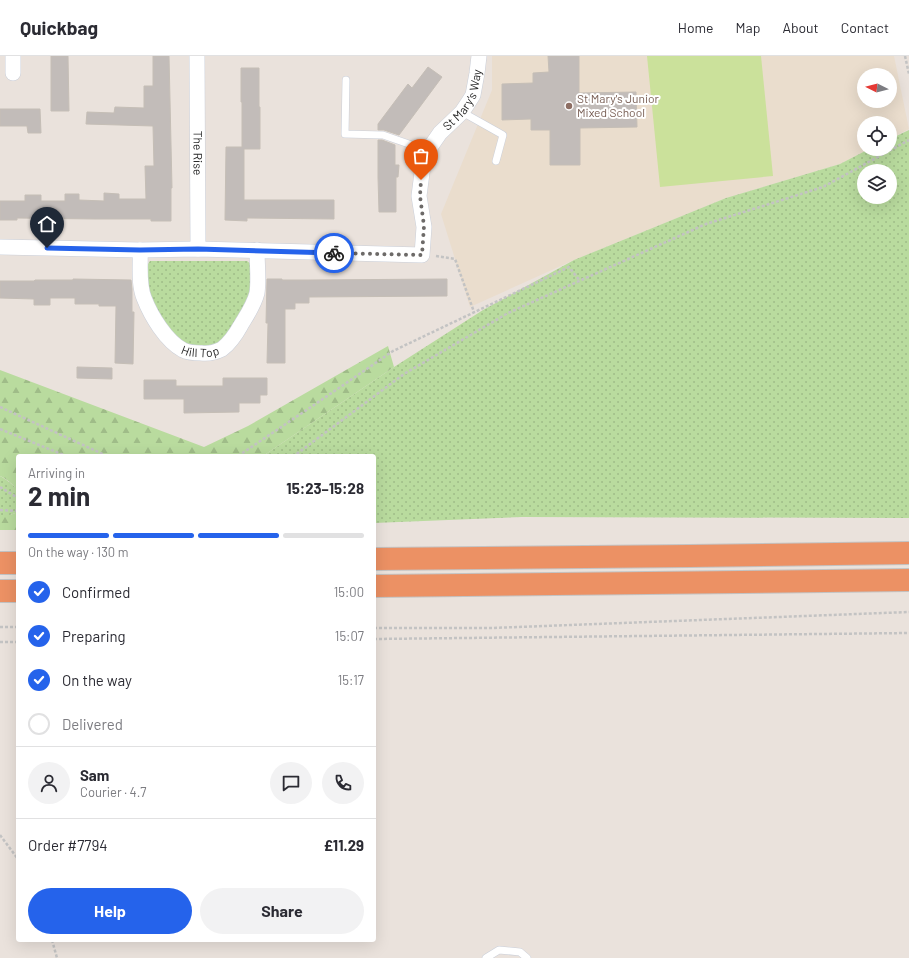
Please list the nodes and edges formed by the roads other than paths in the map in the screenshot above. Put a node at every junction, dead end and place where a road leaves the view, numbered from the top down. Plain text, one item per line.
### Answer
1 (13, 56) edge
2 (198, 56) edge
3 (479, 56) edge
4 (13, 73) dead end
5 (346, 80) dead end
6 (462, 112) junction
7 (429, 151) junction
8 (496, 161) dead end
9 (0, 247) edge
10 (198, 249) junction
11 (140, 250) junction
12 (257, 250) junction
13 (909, 553) edge
14 (376, 559) edge
15 (0, 563) edge
16 (16, 563) edge
17 (909, 580) edge
18 (376, 586) edge
19 (16, 591) edge
20 (0, 592) edge
21 (486, 958) edge
22 (527, 958) edge

1 - 4 street
2 - 10 street, The Rise
3 - 6 street, St Mary's Way
5 - 7 lane
6 - 7 street, St Mary's Way
6 - 8 lane
7 - 12 street, St Mary's Way
9 - 11 street
10 - 11 street
10 - 12 street
11 - 12 street, Hill Top
13 - 14 highway
15 - 16 highway
17 - 18 highway
19 - 20 highway
21 - 22 lane

